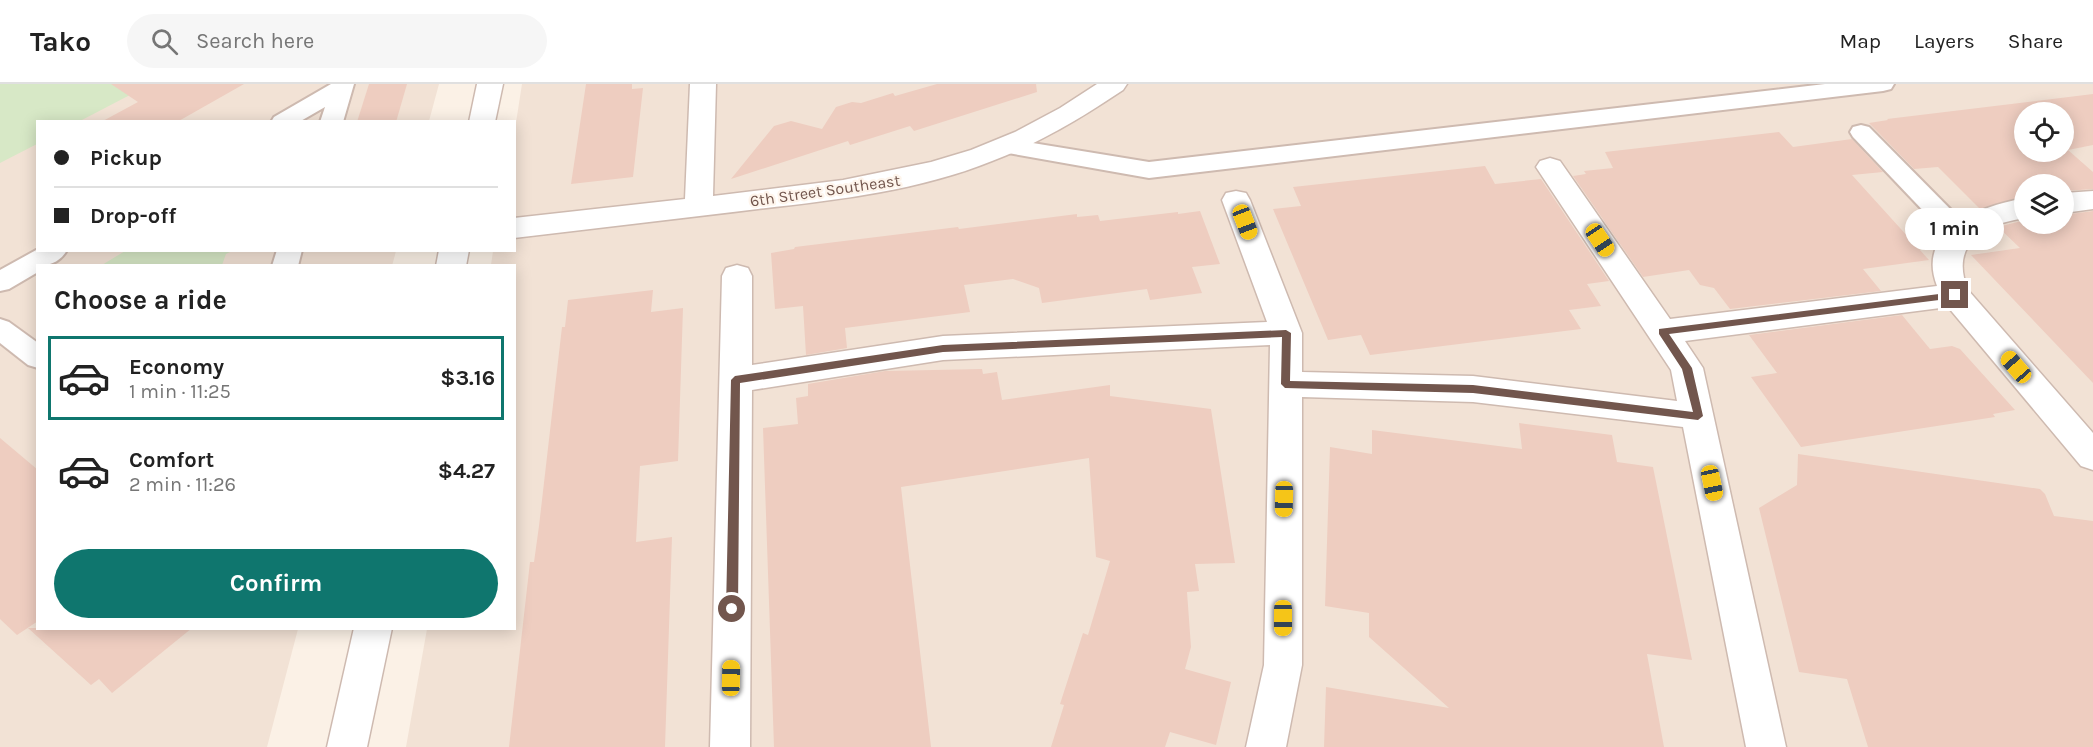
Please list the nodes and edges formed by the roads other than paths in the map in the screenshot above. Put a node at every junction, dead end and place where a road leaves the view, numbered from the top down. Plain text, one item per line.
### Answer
1 (490, 84) edge
2 (703, 84) edge
3 (1114, 84) edge
4 (1883, 84) edge
5 (342, 86) edge
6 (285, 120) edge
7 (332, 120) edge
8 (482, 120) edge
9 (1861, 132) dead end
10 (1008, 146) junction
11 (1550, 167) dead end
12 (1236, 200) dead end
13 (2093, 200) edge
14 (2074, 202) edge
15 (699, 207) junction
16 (2014, 210) edge
17 (516, 228) edge
18 (1961, 235) junction
19 (52, 252) edge
20 (737, 276) dead end
21 (0, 282) edge
22 (1955, 295) junction
23 (0, 329) edge
24 (1662, 332) junction
25 (1286, 333) junction
26 (36, 356) edge
27 (735, 380) junction
28 (1285, 384) junction
29 (1698, 416) junction
30 (2093, 456) edge
31 (373, 630) edge
32 (347, 747) edge
33 (730, 747) edge
34 (1266, 747) edge
35 (1766, 747) edge

1 - 8 street
2 - 15 street
3 - 10 street, 6th Street Southeast
4 - 10 lane
5 - 6 lane
5 - 7 lane
9 - 18 lane
10 - 15 street, 6th Street Southeast
11 - 24 street
12 - 25 street
13 - 14 street
15 - 17 street, 6th Street Southeast
16 - 18 street
18 - 22 street
19 - 21 lane
20 - 27 street
22 - 24 street
22 - 30 street
23 - 26 lane
24 - 29 street
25 - 27 street
25 - 28 street
27 - 33 street
28 - 29 street
28 - 34 street
29 - 35 street
31 - 32 street

